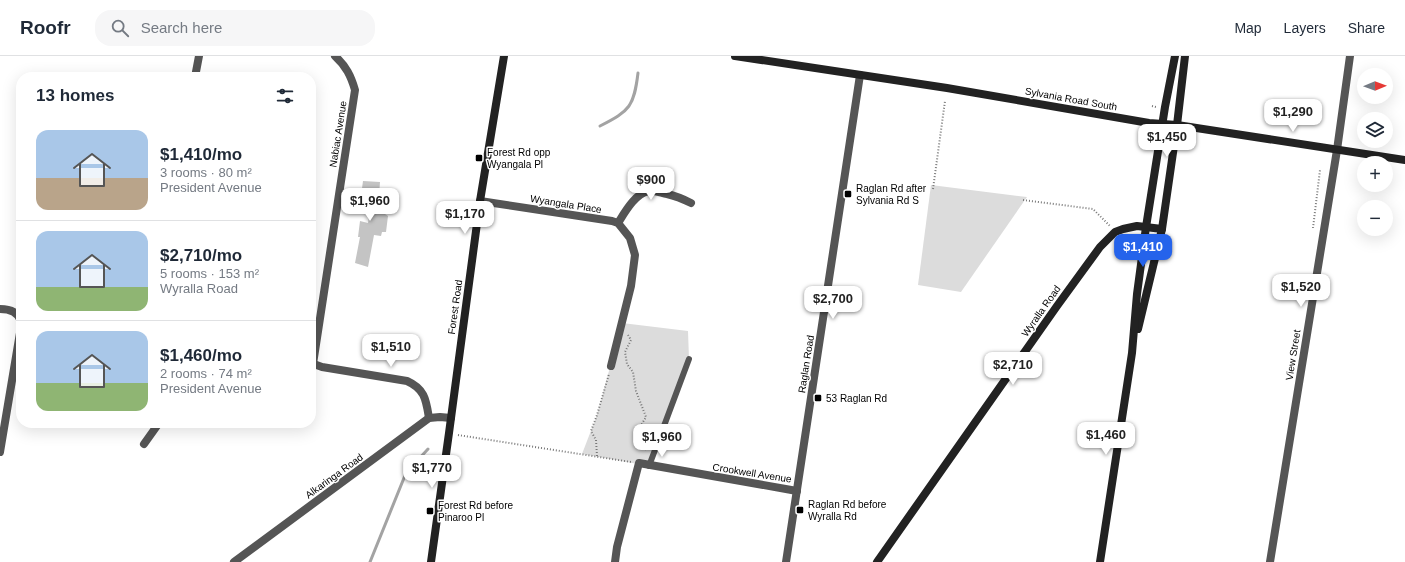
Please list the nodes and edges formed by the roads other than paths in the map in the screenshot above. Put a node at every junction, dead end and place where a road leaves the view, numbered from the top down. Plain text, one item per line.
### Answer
1 (199, 56) edge
2 (335, 56) edge
3 (504, 56) edge
4 (734, 56) edge
5 (1175, 56) edge
6 (1185, 56) edge
7 (1350, 56) edge
8 (196, 72) edge
9 (860, 75) junction
10 (1162, 124) junction
11 (1177, 125) junction
12 (1336, 150) junction
13 (1405, 160) edge
14 (480, 201) junction
15 (691, 203) dead end
16 (618, 223) junction
17 (1146, 227) junction
18 (1162, 229) junction
19 (0, 309) edge
20 (16, 314) edge
21 (316, 338) edge
22 (1132, 353) junction
23 (16, 357) edge
24 (689, 359) dead end
25 (316, 365) edge
26 (611, 366) road end
27 (429, 418) junction
28 (451, 418) junction
29 (155, 428) edge
30 (144, 444) dead end
31 (0, 452) edge
32 (649, 466) junction
33 (797, 490) junction
34 (234, 562) edge
35 (431, 562) edge
36 (615, 562) edge
37 (786, 562) edge
38 (877, 562) edge
39 (1100, 562) edge
40 (1270, 562) edge

1 - 8 street
2 - 21 street, Nabiac Avenue
3 - 14 street, Forest Road
4 - 9 street, Sylvania Road South
5 - 10 street
6 - 11 street
7 - 12 street, View Street
9 - 10 street, Sylvania Road South
9 - 33 street, Raglan Road
10 - 11 street, Sylvania Road South
10 - 17 street
11 - 12 street, Sylvania Road South
11 - 18 street
12 - 13 street, Sylvania Road South
12 - 40 street, View Street
14 - 16 street, Wyangala Place
14 - 28 street, Forest Road
15 - 16 street
16 - 26 street
17 - 18 street
17 - 22 street
17 - 38 street, Wyralla Road
18 - 22 street
19 - 20 street
22 - 39 street
23 - 31 street
24 - 32 lane
25 - 27 street
27 - 28 street
27 - 34 street, Alkaringa Road
28 - 35 street, Forest Road
29 - 30 street
32 - 33 street, Crookwell Avenue
32 - 36 street, Crookwell Avenue
33 - 37 street, Raglan Road

